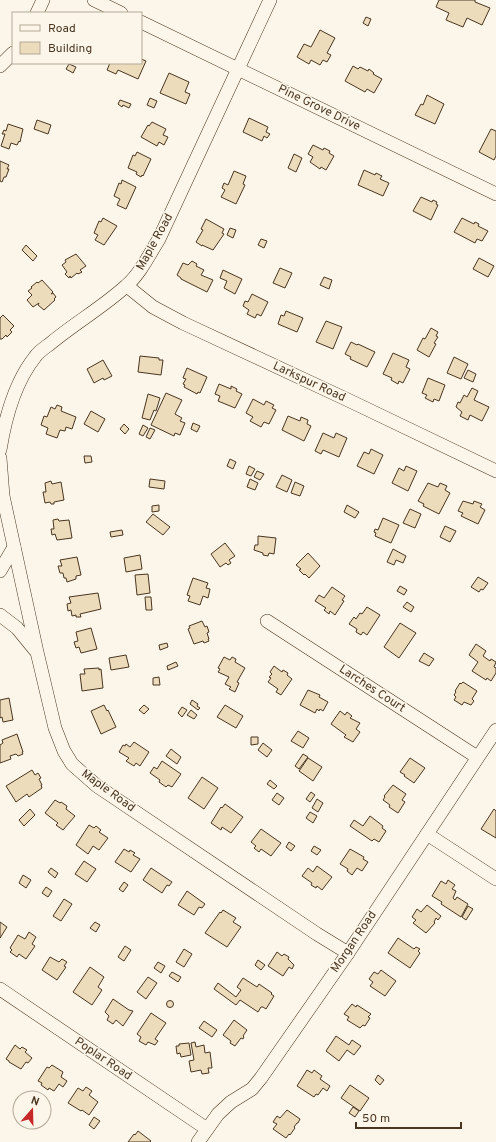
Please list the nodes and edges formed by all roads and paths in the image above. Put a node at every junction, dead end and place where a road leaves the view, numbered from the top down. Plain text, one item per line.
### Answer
1 (43, 0) edge
2 (94, 0) edge
3 (270, 0) edge
4 (37, 12) edge
5 (119, 12) edge
6 (142, 22) edge
7 (12, 54) edge
8 (0, 66) edge
9 (238, 68) junction
10 (496, 194) edge
11 (127, 286) junction
12 (0, 450) edge
13 (0, 458) edge
14 (496, 471) edge
15 (14, 547) junction
16 (0, 570) edge
17 (0, 615) edge
18 (267, 621) dead end
19 (37, 652) junction
20 (496, 730) edge
21 (477, 757) junction
22 (427, 834) junction
23 (496, 878) edge
24 (348, 953) junction
25 (0, 989) edge
26 (207, 1128) junction
27 (198, 1142) edge

1 - 4 street
2 - 5 street
3 - 9 street, Maple Road
6 - 9 street, Pine Grove Drive
7 - 8 street
9 - 10 street, Pine Grove Drive
9 - 11 street, Maple Road
11 - 12 street, Maple Road
11 - 14 street, Larkspur Road
13 - 15 street, Maple Road
15 - 16 street
15 - 19 street, Maple Road
17 - 19 street
18 - 21 street, Larches Court
19 - 24 street, Maple Road
20 - 21 street, Morgan Road
21 - 22 street, Morgan Road
22 - 23 street
22 - 24 street, Morgan Road
24 - 26 street, Morgan Road
25 - 26 street, Poplar Road
26 - 27 street, Morgan Road

